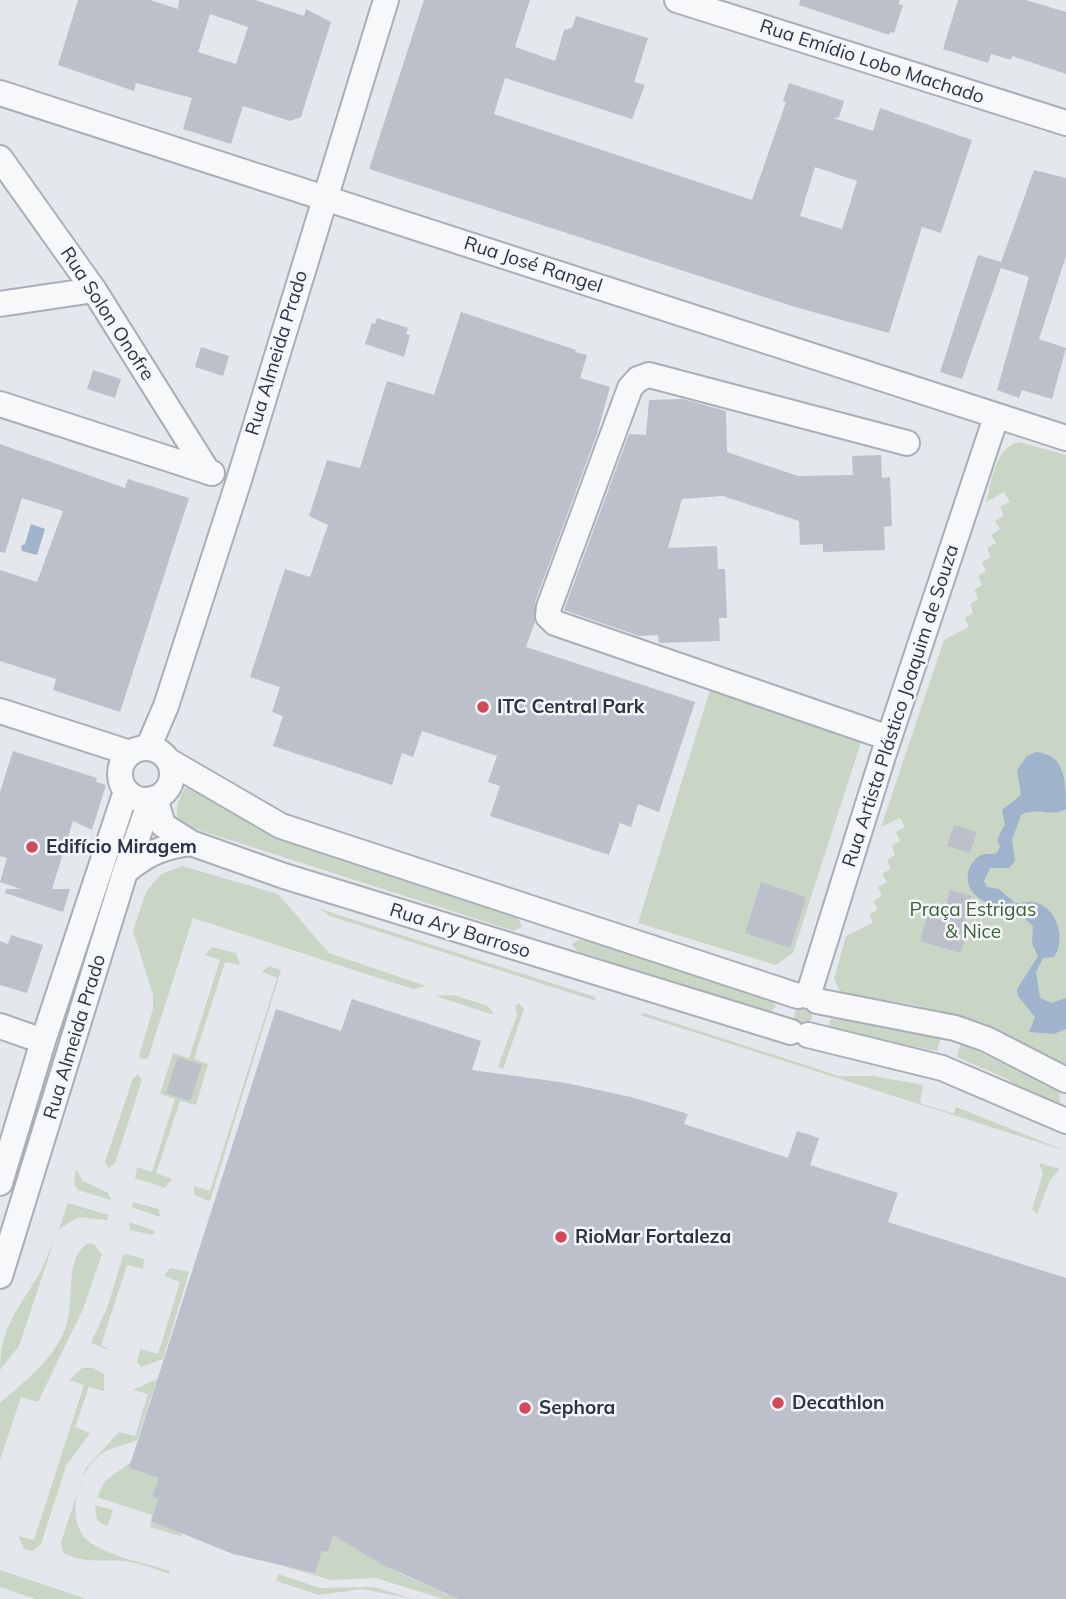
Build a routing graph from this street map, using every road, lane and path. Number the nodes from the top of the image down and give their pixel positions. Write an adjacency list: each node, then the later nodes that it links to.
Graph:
1 (386, 0): 6 (street, Rua Almeida Prado)
2 (677, 0): 4 (street, Rua Emídio Lobo Machado)
3 (0, 93): 6 (street, Rua José Rangel)
4 (1066, 123)
5 (0, 159): 7 (street, Rua Solon Onofre)
6 (323, 197): 10 (street, Rua José Rangel); 14 (street, Rua Almeida Prado)
7 (94, 290): 8 (street); 13 (street, Rua Solon Onofre)
8 (0, 304)
9 (0, 404): 13 (street)
10 (996, 417): 11 (street, Rua José Rangel); 16 (street, Rua Artista Plástico Joaquim de Souza)
11 (1066, 438)
12 (907, 443): 16 (street)
13 (208, 472): 14 (street)
14 (238, 483): 17 (street, Rua Almeida Prado)
15 (0, 711): 17 (street)
16 (889, 738): 24 (street, Rua Artista Plástico Joaquim de Souza)
17 (153, 754): 18 (street); 19 (street); 22 (street)
18 (126, 791): 19 (street); 27 (street, Rua Almeida Prado)
19 (153, 799): 20 (street, Rua Ary Barroso); 21 (street, Rua Almeida Prado)
20 (191, 843): 21 (street); 23 (street, Rua Ary Barroso)
21 (125, 872): 33 (street, Rua Almeida Prado)
22 (558, 919): 23 (street); 24 (street)
23 (545, 958): 26 (street, Rua Ary Barroso)
24 (808, 997): 26 (street); 26 (street); 28 (street)
25 (0, 1026): 27 (street)
26 (799, 1034): 31 (street, Rua Ary Barroso)
27 (43, 1041): 32 (street, Rua Almeida Prado)
28 (1066, 1080)
29 (1066, 1100): 30 (street)
30 (1066, 1114)
31 (1066, 1121)
32 (0, 1183)
33 (0, 1276)

